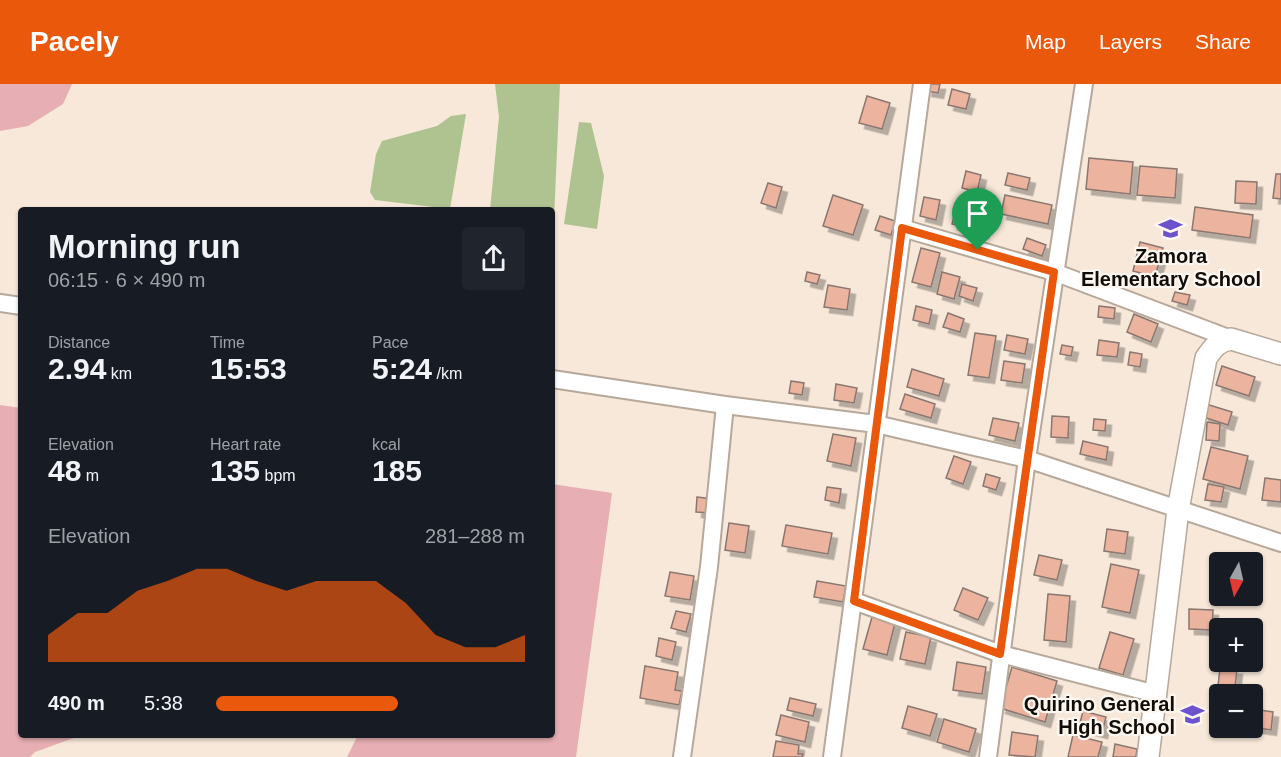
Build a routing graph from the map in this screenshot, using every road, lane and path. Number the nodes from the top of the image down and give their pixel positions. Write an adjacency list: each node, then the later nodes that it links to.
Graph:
1 (922, 84): 3 (street)
2 (1084, 84): 4 (street)
3 (902, 228): 4 (street); 11 (street)
4 (1054, 272): 7 (street); 12 (street)
5 (0, 303): 6 (street)
6 (18, 306)
7 (1231, 339): 8 (main road); 13 (main road)
8 (1281, 354)
9 (555, 379): 10 (street)
10 (724, 405): 11 (street); 18 (street)
11 (876, 424): 12 (street); 15 (street)
12 (1027, 459): 13 (street); 16 (street)
13 (1178, 510): 14 (street); 17 (main road)
14 (1281, 543)
15 (854, 601): 16 (street); 19 (street)
16 (1000, 654): 17 (street); 20 (street)
17 (1156, 694): 21 (main road)
18 (682, 757)
19 (832, 757)
20 (988, 757)
21 (1148, 757)

